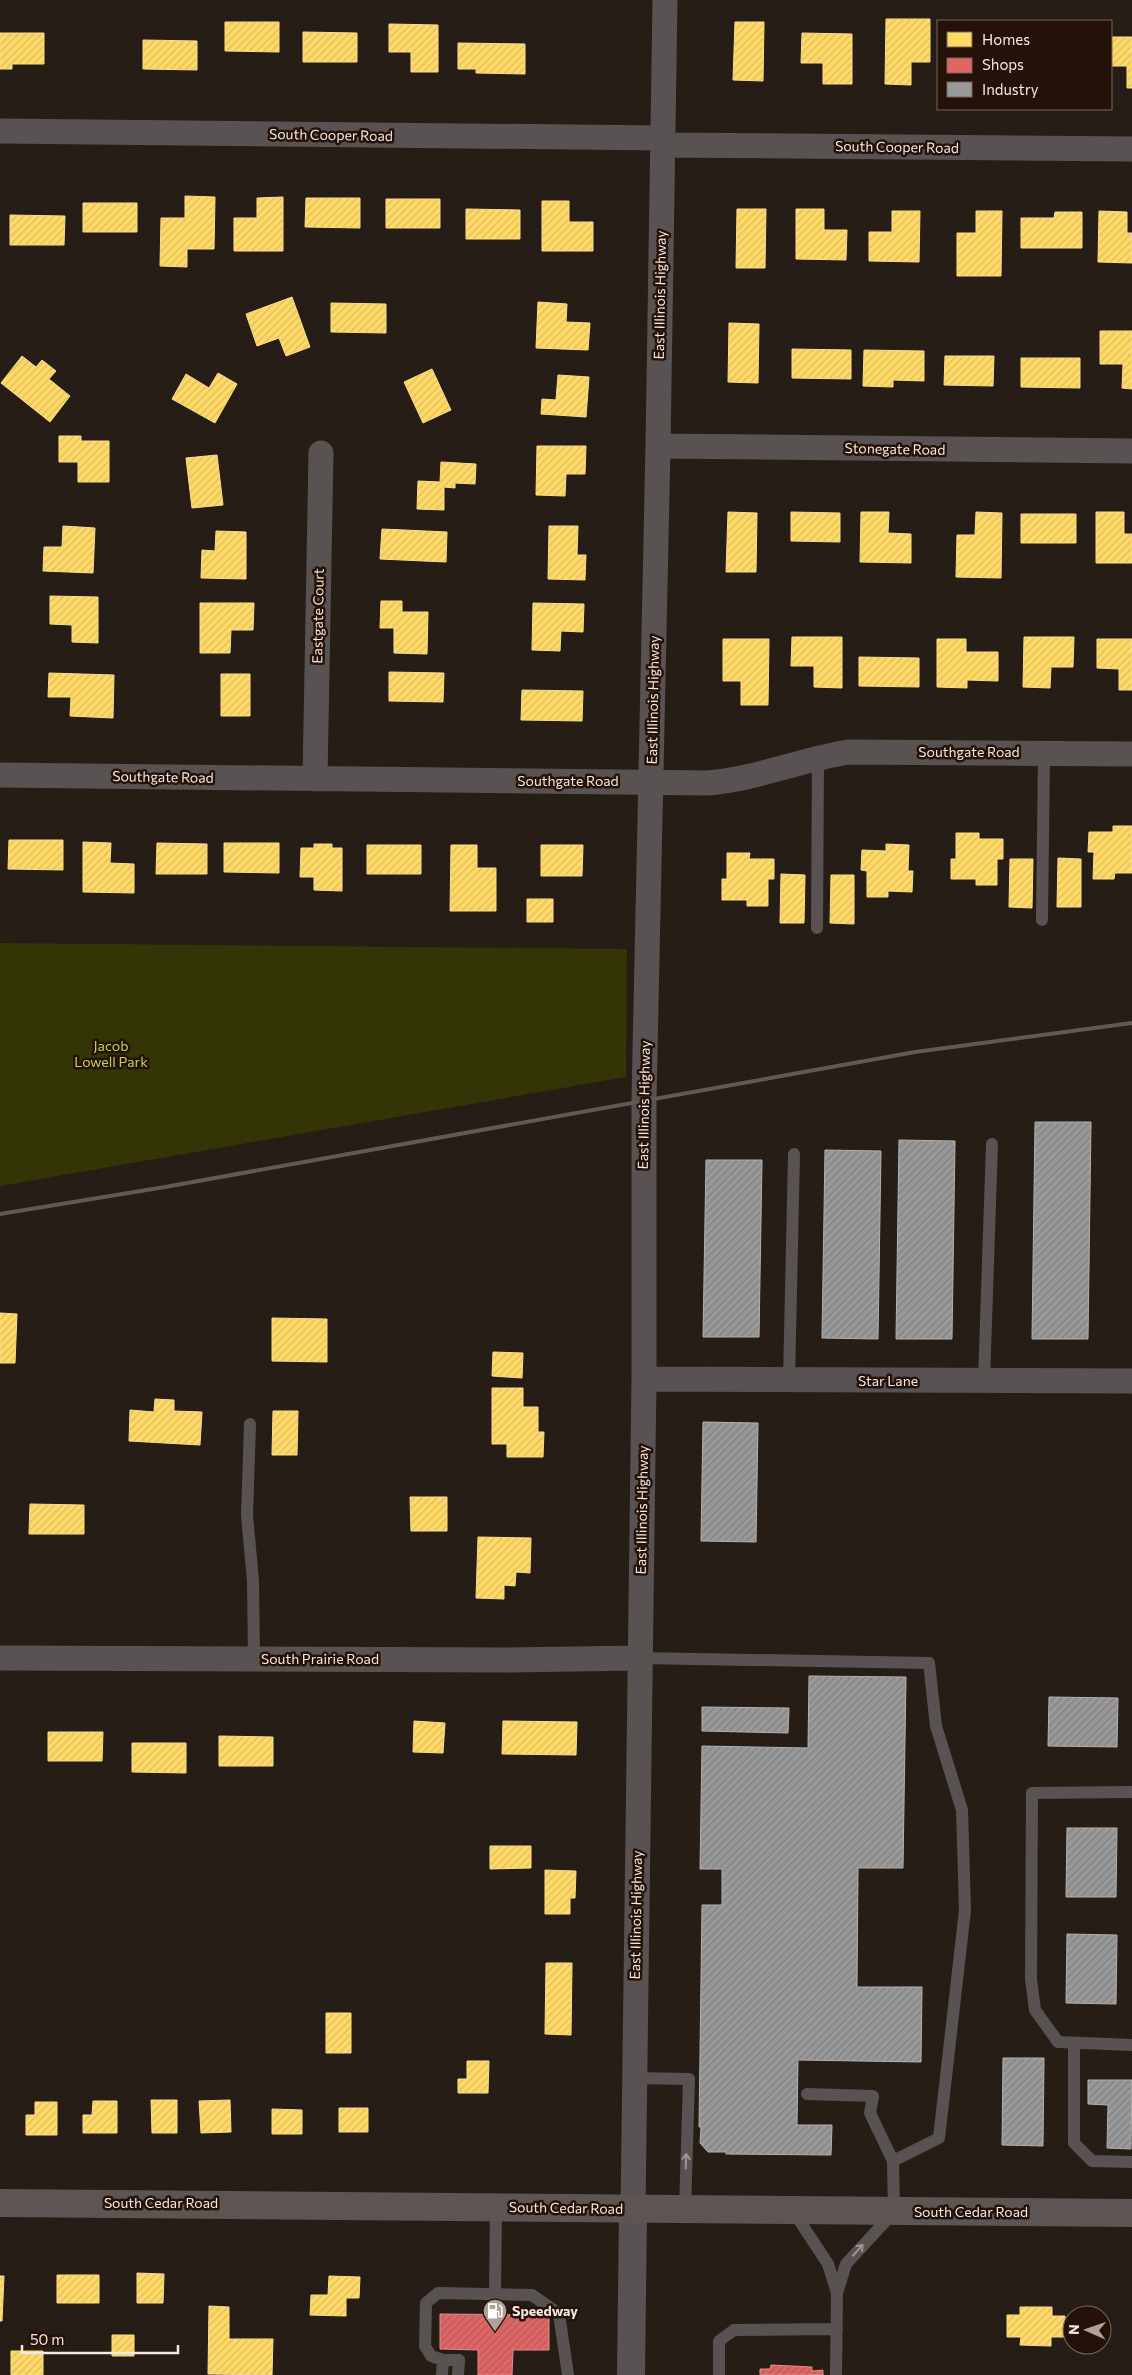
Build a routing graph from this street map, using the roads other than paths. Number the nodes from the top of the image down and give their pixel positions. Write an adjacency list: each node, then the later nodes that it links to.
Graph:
1 (665, 0): 3 (street, East Illinois Highway)
2 (0, 131): 3 (street, South Cooper Road)
3 (663, 142): 4 (street, South Cooper Road); 5 (street, East Illinois Highway)
4 (1132, 149)
5 (658, 446): 6 (street, Stonegate Road); 13 (street, East Illinois Highway)
6 (1132, 451)
7 (320, 453): 12 (street, Eastgate Court)
8 (1044, 753): 9 (street, Southgate Road); 10 (street, Southgate Road); 14 (lane)
9 (1132, 754)
10 (818, 758): 13 (street, Southgate Road); 15 (lane)
11 (0, 775): 12 (street, Southgate Road)
12 (316, 779): 13 (street, Southgate Road)
13 (652, 782): 18 (street, East Illinois Highway)
14 (1042, 920)
15 (817, 928)
16 (992, 1144): 20 (lane)
17 (794, 1154): 19 (lane)
18 (644, 1379): 19 (street, Star Lane); 24 (street, East Illinois Highway)
19 (789, 1381): 20 (street, Star Lane)
20 (984, 1381): 21 (street, Star Lane)
21 (1132, 1381)
22 (250, 1424): 25 (lane)
23 (0, 1658): 25 (street, South Prairie Road)
24 (640, 1658): 25 (street, South Prairie Road); 29 (street, East Illinois Highway); 31 (lane)
25 (254, 1659)
26 (1132, 1792): 27 (lane)
27 (1074, 2043): 28 (lane); 32 (lane)
28 (1132, 2045)
29 (634, 2078): 35 (street, East Illinois Highway); 36 (lane, one-way to 29)
30 (807, 2094): 31 (lane)
31 (893, 2161): 38 (lane)
32 (1132, 2162)
33 (0, 2202): 34 (main road, South Cedar Road)
34 (496, 2207): 35 (main road, South Cedar Road); 40 (lane)
35 (633, 2210): 36 (main road, South Cedar Road); 47 (street)
36 (685, 2210): 37 (main road, South Cedar Road)
37 (793, 2211): 38 (main road, South Cedar Road); 41 (lane)
38 (894, 2212): 39 (main road, South Cedar Road); 41 (lane, one-way to 38)
39 (1132, 2213)
40 (495, 2293): 43 (lane); 46 (lane)
41 (837, 2293): 42 (lane)
42 (837, 2329): 48 (lane); 49 (lane)
43 (443, 2360): 44 (lane); 45 (lane)
44 (442, 2375)
45 (458, 2375)
46 (568, 2375)
47 (631, 2375)
48 (719, 2375)
49 (836, 2375)

